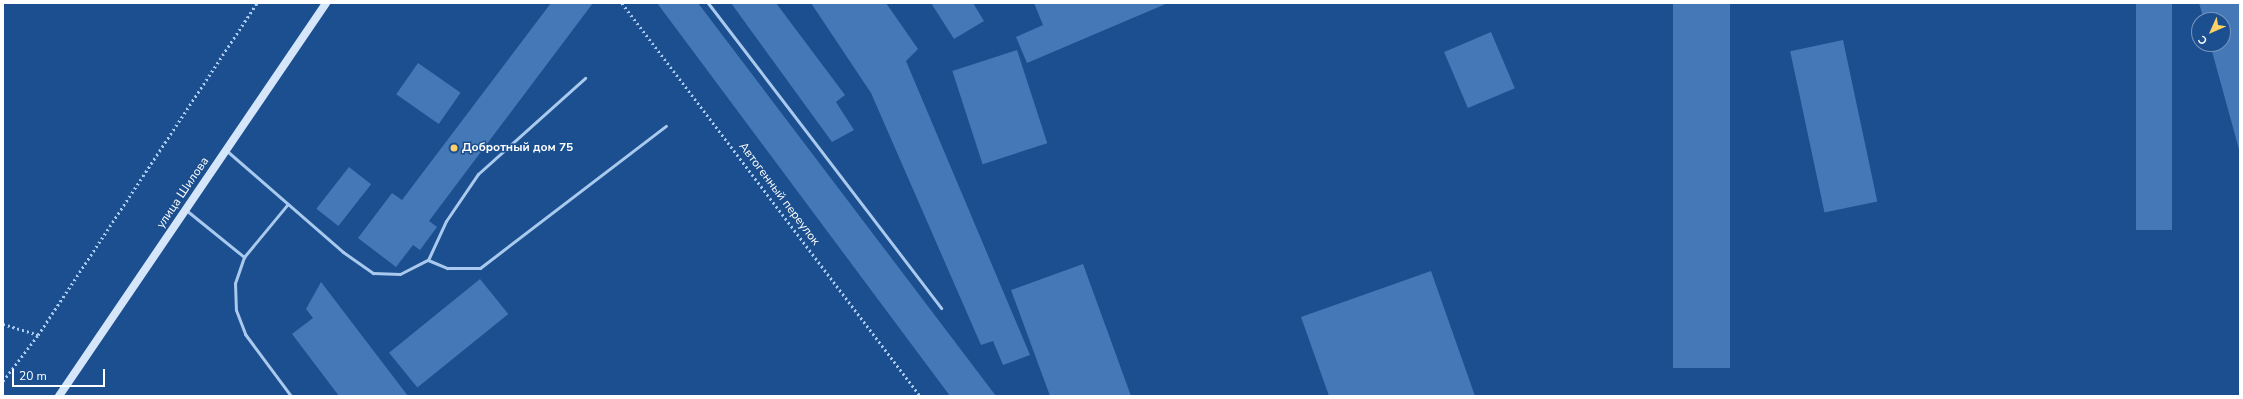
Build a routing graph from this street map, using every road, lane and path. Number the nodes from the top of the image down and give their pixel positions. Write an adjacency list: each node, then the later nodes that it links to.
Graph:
1 (258, 3): 14 (path)
2 (326, 3): 7 (main road, улица Шилова)
3 (622, 3): 18 (path, Автогенный переулок)
4 (708, 3): 12 (lane)
5 (585, 78): 11 (lane)
6 (666, 126): 11 (lane)
7 (226, 150): 8 (lane); 9 (main road, улица Шилова)
8 (287, 205): 10 (lane); 11 (lane)
9 (186, 210): 10 (lane); 16 (main road, улица Шилова)
10 (244, 257): 17 (lane)
11 (428, 260)
12 (941, 308)
13 (3, 324): 14 (path)
14 (38, 335): 15 (path)
15 (3, 381)
16 (59, 396)
17 (291, 396)
18 (920, 396)

